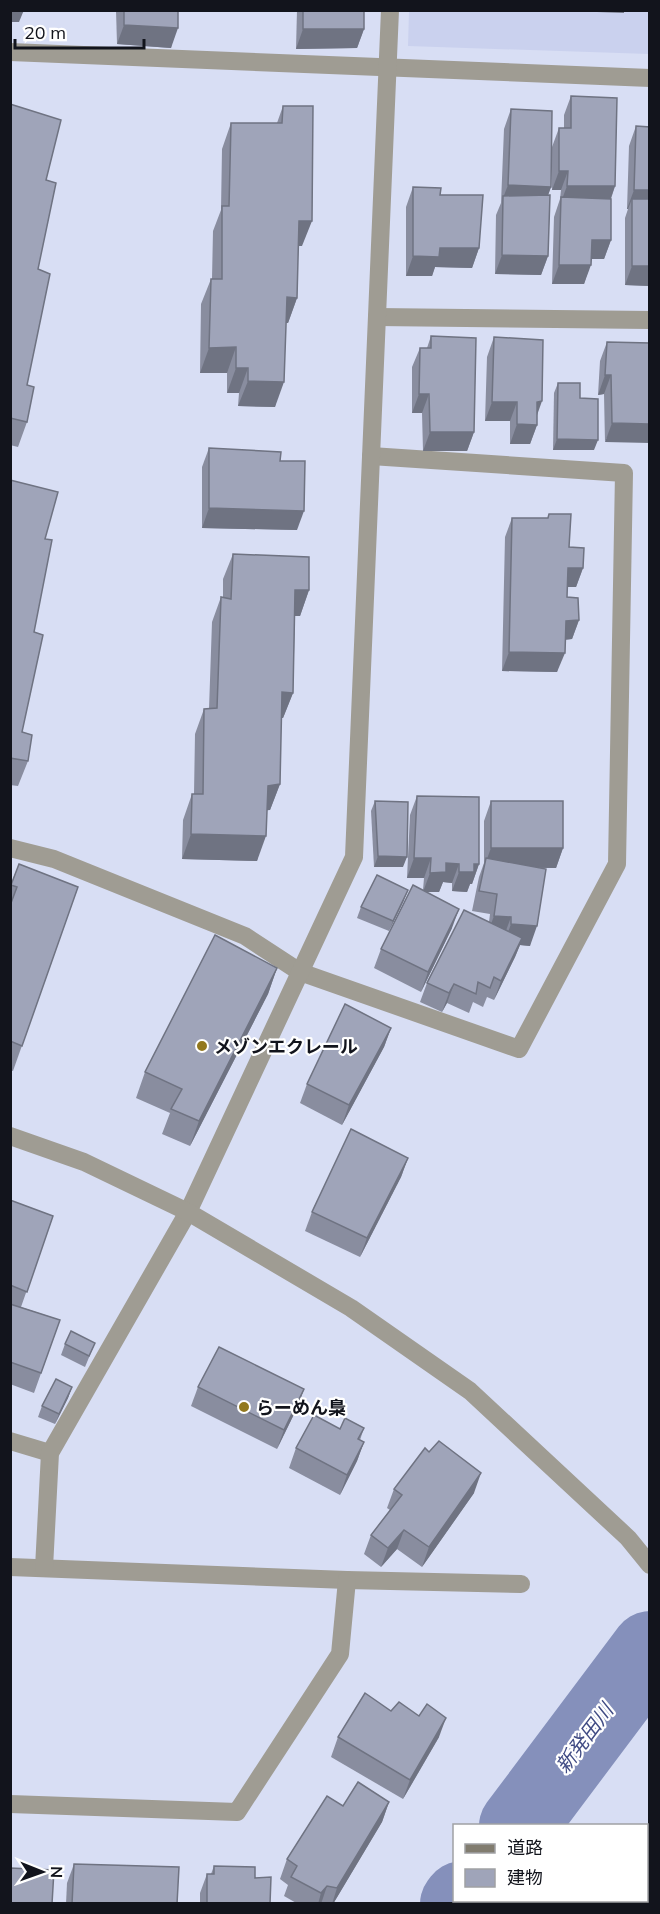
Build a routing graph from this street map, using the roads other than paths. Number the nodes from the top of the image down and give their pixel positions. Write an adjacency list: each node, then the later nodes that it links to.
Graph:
1 (390, 10): 3 (street)
2 (10, 52): 3 (street)
3 (387, 67): 4 (street); 5 (street)
4 (650, 78)
5 (377, 317): 6 (street); 7 (street)
6 (650, 320)
7 (371, 456): 9 (street); 9 (street)
8 (10, 848): 9 (street)
9 (300, 972): 11 (street)
10 (10, 1136): 11 (street)
11 (188, 1212): 13 (street); 14 (street)
12 (10, 1440): 13 (street)
13 (51, 1453): 16 (street)
14 (650, 1564)
15 (10, 1567): 16 (street)
16 (44, 1568): 17 (street)
17 (347, 1580): 18 (street); 19 (street)
18 (521, 1584)
19 (10, 1804)

